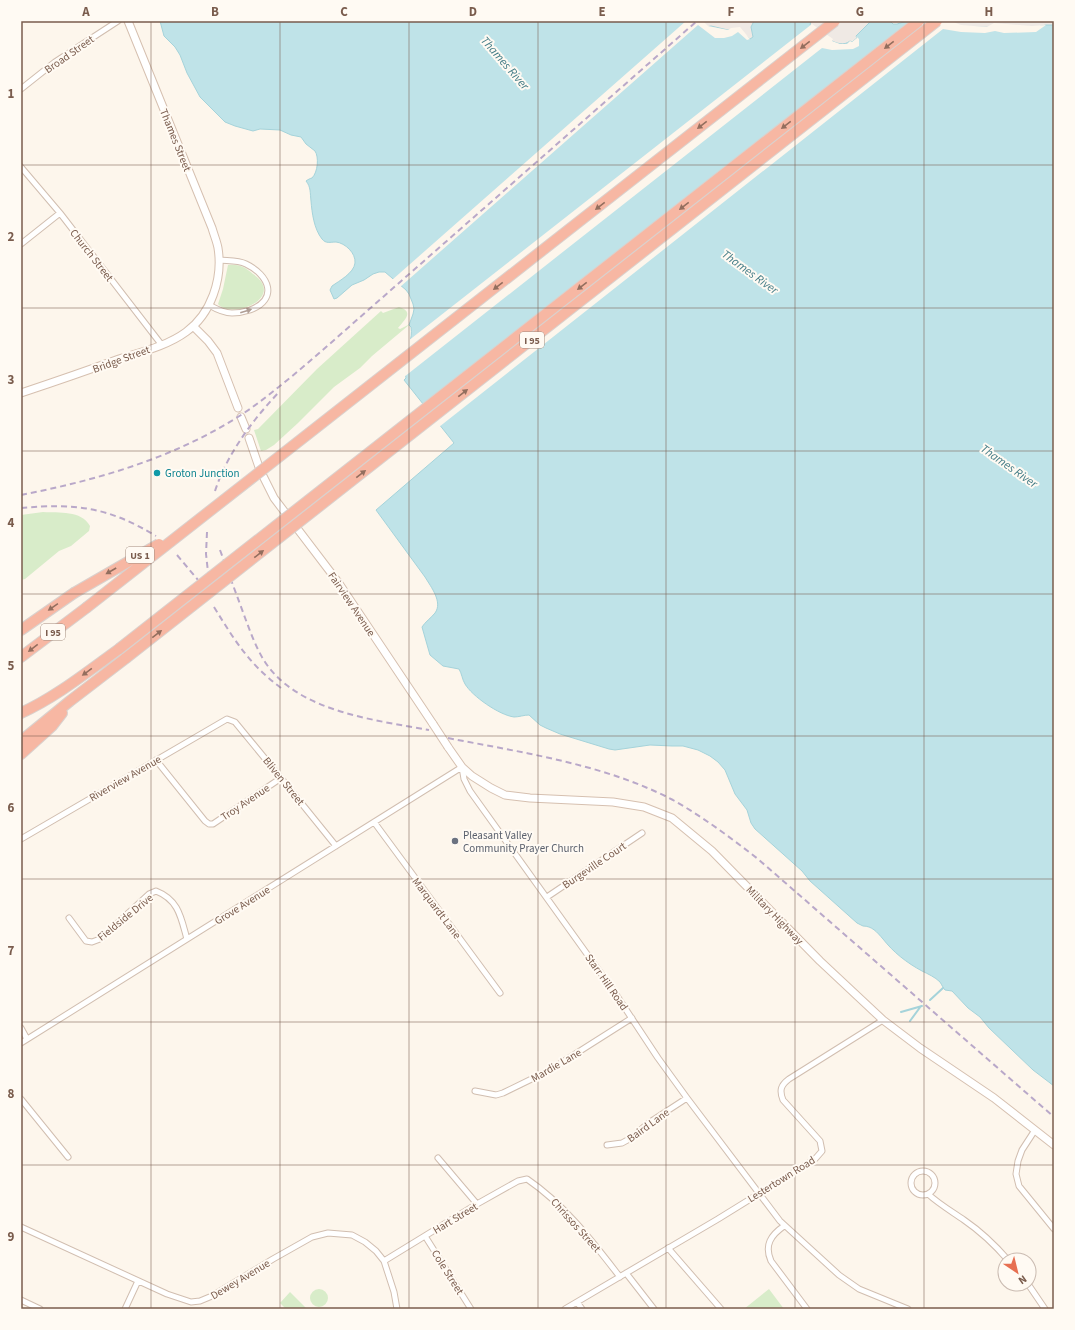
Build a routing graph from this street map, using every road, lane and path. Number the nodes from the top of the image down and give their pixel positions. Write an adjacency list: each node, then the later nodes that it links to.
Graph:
1 (118, 21): 6 (street, Broad Street)
2 (128, 21): 10 (street, Thames Street)
3 (835, 21): 19 (highway, I 95, one-way to 19, bridge)
4 (919, 21): 23 (highway, one-way to 23, bridge)
5 (937, 21): 22 (highway, I 95, one-way to 5, bridge)
6 (21, 89)
7 (21, 167): 8 (street, Church Street)
8 (60, 214): 9 (street); 13 (street, Church Street)
9 (21, 244)
10 (219, 260): 11 (street, Bridge Street); 11 (street, one-way to 10)
11 (209, 306): 12 (street, Bridge Street)
12 (194, 326): 13 (street, Bridge Street); 15 (street)
13 (161, 344): 14 (street, Bridge Street)
14 (21, 393)
15 (238, 408)
16 (241, 417): 17 (street)
17 (246, 429)
18 (249, 438): 28 (street, Fairview Avenue, bridge)
19 (205, 516): 20 (highway, US 1, one-way to 20, bridge); 21 (highway, I 95, one-way to 21, bridge)
20 (21, 630)
21 (21, 657)
22 (70, 701): 25 (highway, I 95); 26 (highway)
23 (21, 713)
24 (229, 719): 27 (street, Riverview Avenue); 29 (street, Bliven Street)
25 (21, 741)
26 (21, 754)
27 (156, 760): 29 (street, Troy Avenue); 32 (street, Riverview Avenue)
28 (462, 767): 30 (street, Grove Avenue); 34 (street, Starr Hill Road); 39 (street, Military Highway)
29 (281, 778): 33 (street, Bliven Street)
30 (374, 822): 33 (street, Grove Avenue); 37 (street, Marquardt Lane)
31 (642, 832): 34 (street, Burgeville Court)
32 (21, 839)
33 (336, 846): 36 (street, Grove Avenue)
34 (547, 897): 38 (street, Starr Hill Road)
35 (69, 918): 36 (street, Fieldside Drive)
36 (187, 939): 41 (street, Grove Avenue)
37 (500, 993)
38 (632, 1018): 43 (street, Mardie Lane); 44 (street, Starr Hill Road)
39 (883, 1020): 46 (street, Military Highway); 52 (street, Lestertown Road)
40 (21, 1028): 41 (street)
41 (28, 1039): 42 (street, Grove Avenue)
42 (21, 1043)
43 (475, 1091)
44 (687, 1098): 47 (street, Baird Lane); 52 (street, Starr Hill Road)
45 (21, 1099): 49 (street)
46 (1035, 1130): 48 (street, Military Highway); 57 (street)
47 (606, 1145)
48 (1054, 1146)
49 (68, 1157)
50 (438, 1158): 54 (street)
51 (527, 1179): 54 (street, Hart Street); 63 (street, Chrissos Street)
52 (759, 1193): 55 (street, Starr Hill Road); 59 (street, Lestertown Road)
53 (928, 1194): 53 (street); 60 (street)
54 (477, 1204): 58 (street, Hart Street)
55 (784, 1226): 77 (street); 78 (street, Starr Hill Road)
56 (21, 1228): 64 (street, Dewey Avenue)
57 (1054, 1229)
58 (425, 1236): 61 (street, Hart Street); 72 (street, Cole Street)
59 (668, 1248): 62 (street, Lestertown Road); 76 (street)
60 (1000, 1252)
61 (384, 1261): 64 (street, Dewey Avenue); 71 (street, Dewey Avenue)
62 (626, 1273): 63 (street, Lestertown Road); 75 (street)
63 (620, 1277): 67 (street, Lestertown Road)
64 (138, 1281): 70 (street)
65 (1033, 1292): 79 (street)
66 (21, 1300): 68 (street)
67 (577, 1302): 73 (street, Lestertown Road); 74 (street)
68 (29, 1307): 69 (street)
69 (40, 1309)
70 (125, 1309)
71 (397, 1309)
72 (471, 1309)
73 (565, 1309)
74 (582, 1309)
75 (654, 1309)
76 (721, 1309)
77 (807, 1309)
78 (908, 1309)
79 (1045, 1309)

